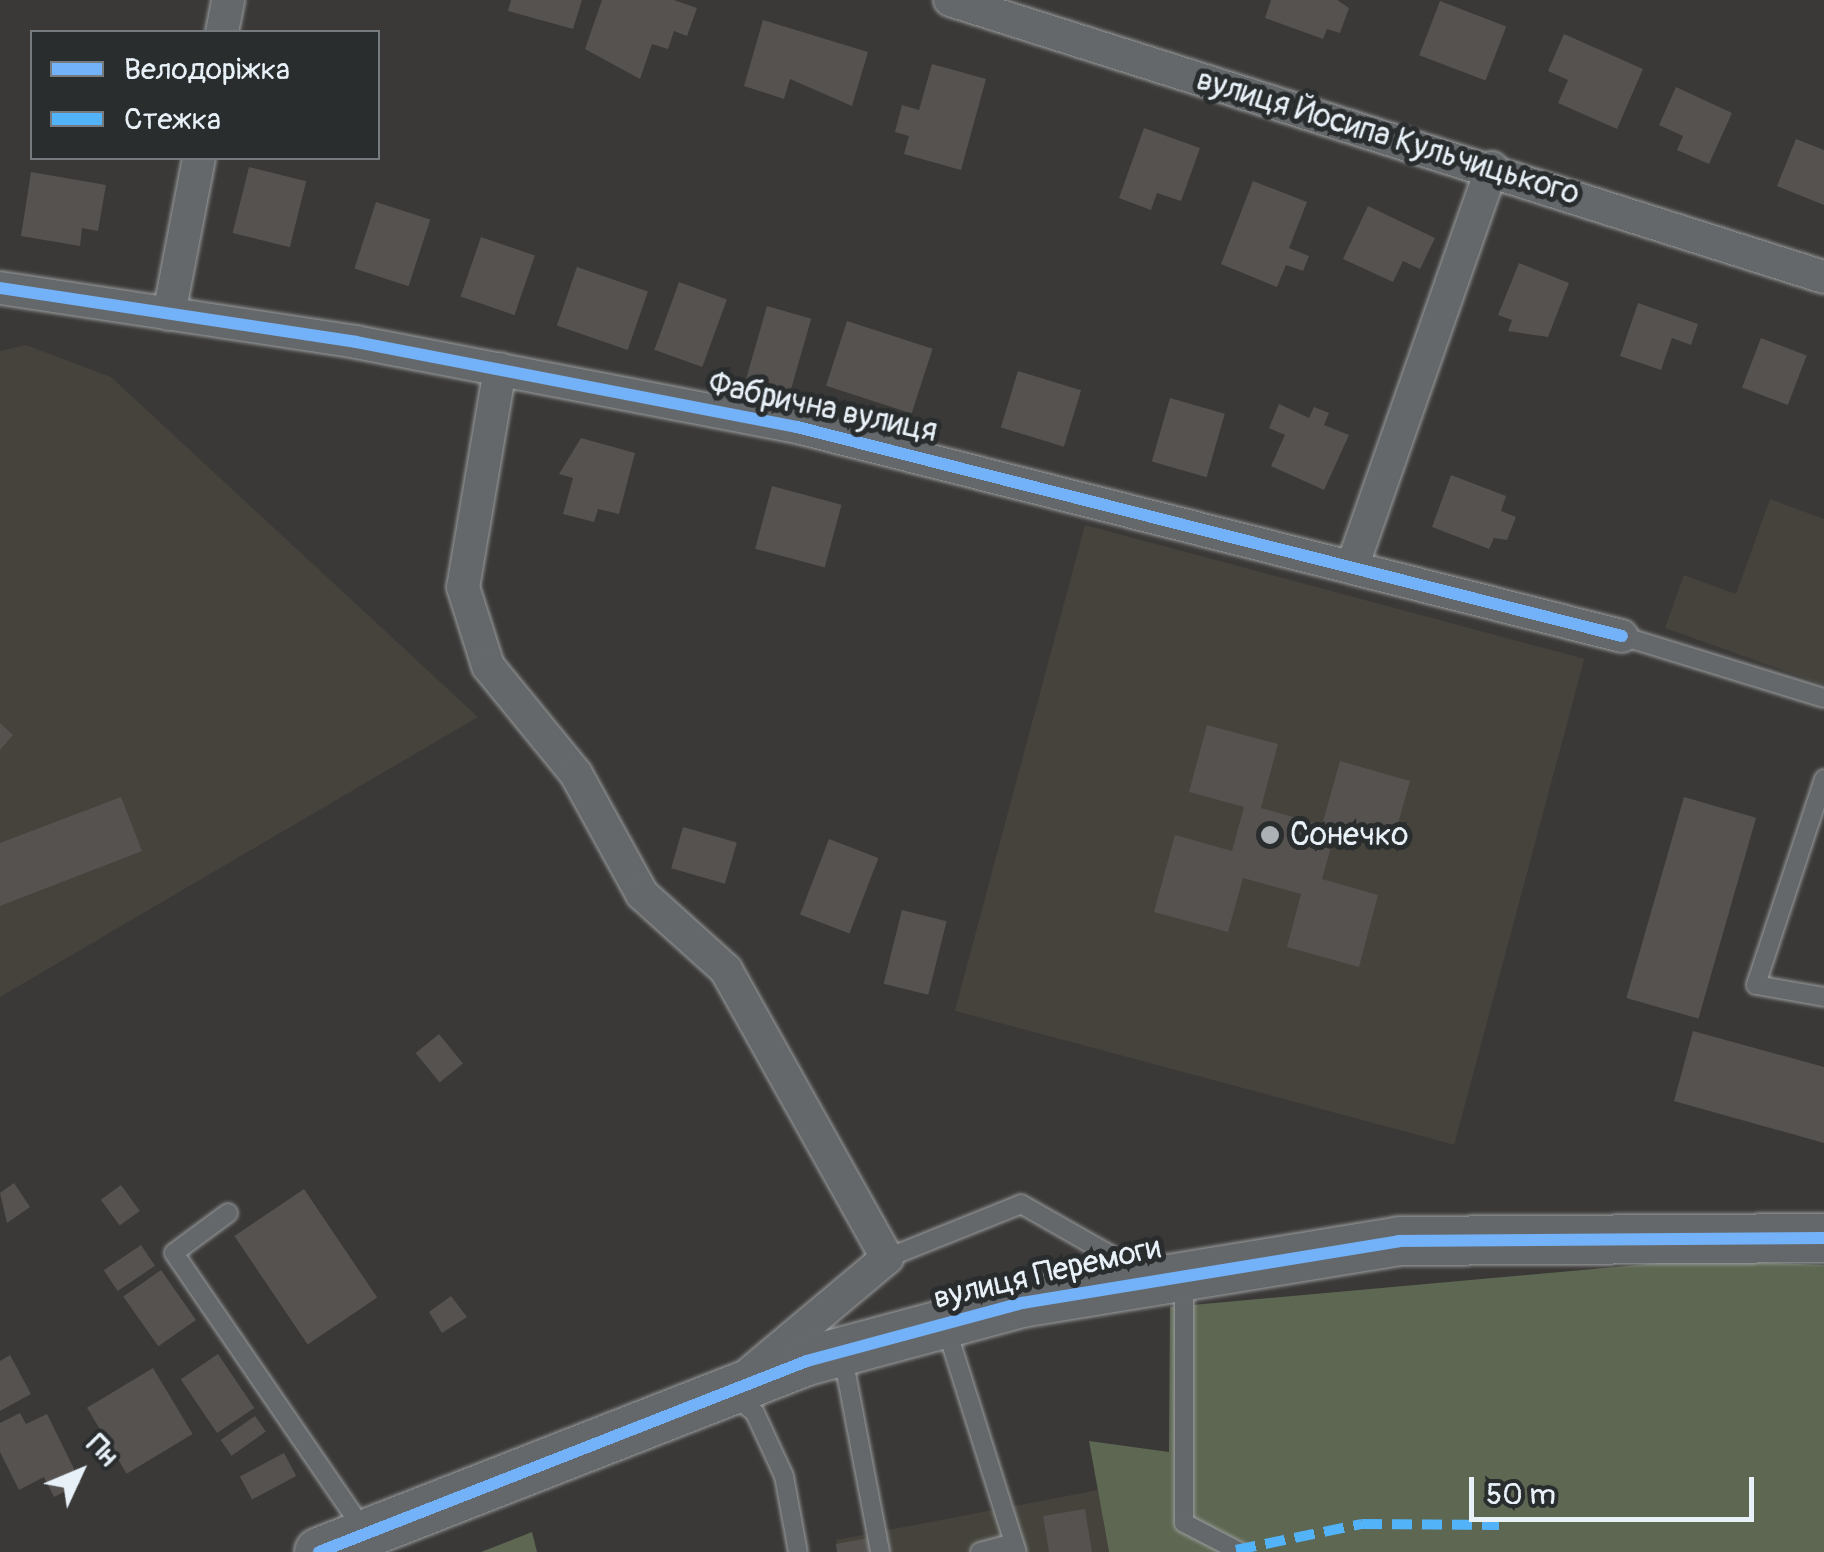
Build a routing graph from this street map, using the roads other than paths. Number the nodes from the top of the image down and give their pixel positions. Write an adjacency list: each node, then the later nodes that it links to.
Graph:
1 (228, 0): 3 (street)
2 (950, 0): 5 (street, вулиця Йосипа Кульчицького)
3 (222, 30)
4 (198, 160): 8 (street)
5 (1492, 168): 6 (street, вулиця Йосипа Кульчицького); 10 (street)
6 (1824, 276)
7 (0, 288): 8 (street, Фабрична вулиця)
8 (169, 314): 9 (street, Фабрична вулиця)
9 (500, 370): 10 (street, Фабрична вулиця); 17 (street)
10 (1352, 566): 11 (street, Фабрична вулиця)
11 (1622, 636): 12 (lane)
12 (1824, 698)
13 (1824, 780): 14 (lane)
14 (1824, 997)
15 (228, 1213): 22 (lane)
16 (1824, 1238): 18 (street, вулиця Перемоги)
17 (887, 1258): 18 (lane); 21 (street)
18 (1167, 1274): 19 (street, вулиця Перемоги); 28 (lane)
19 (945, 1324): 20 (street, вулиця Перемоги); 23 (lane)
20 (842, 1352): 21 (street, вулиця Перемоги); 26 (lane)
21 (728, 1391): 22 (street, вулиця Перемоги); 25 (lane)
22 (367, 1533): 24 (street, вулиця Перемоги)
23 (1015, 1547): 27 (lane)
24 (319, 1552)
25 (798, 1552)
26 (880, 1552)
27 (980, 1552)
28 (1240, 1552)

